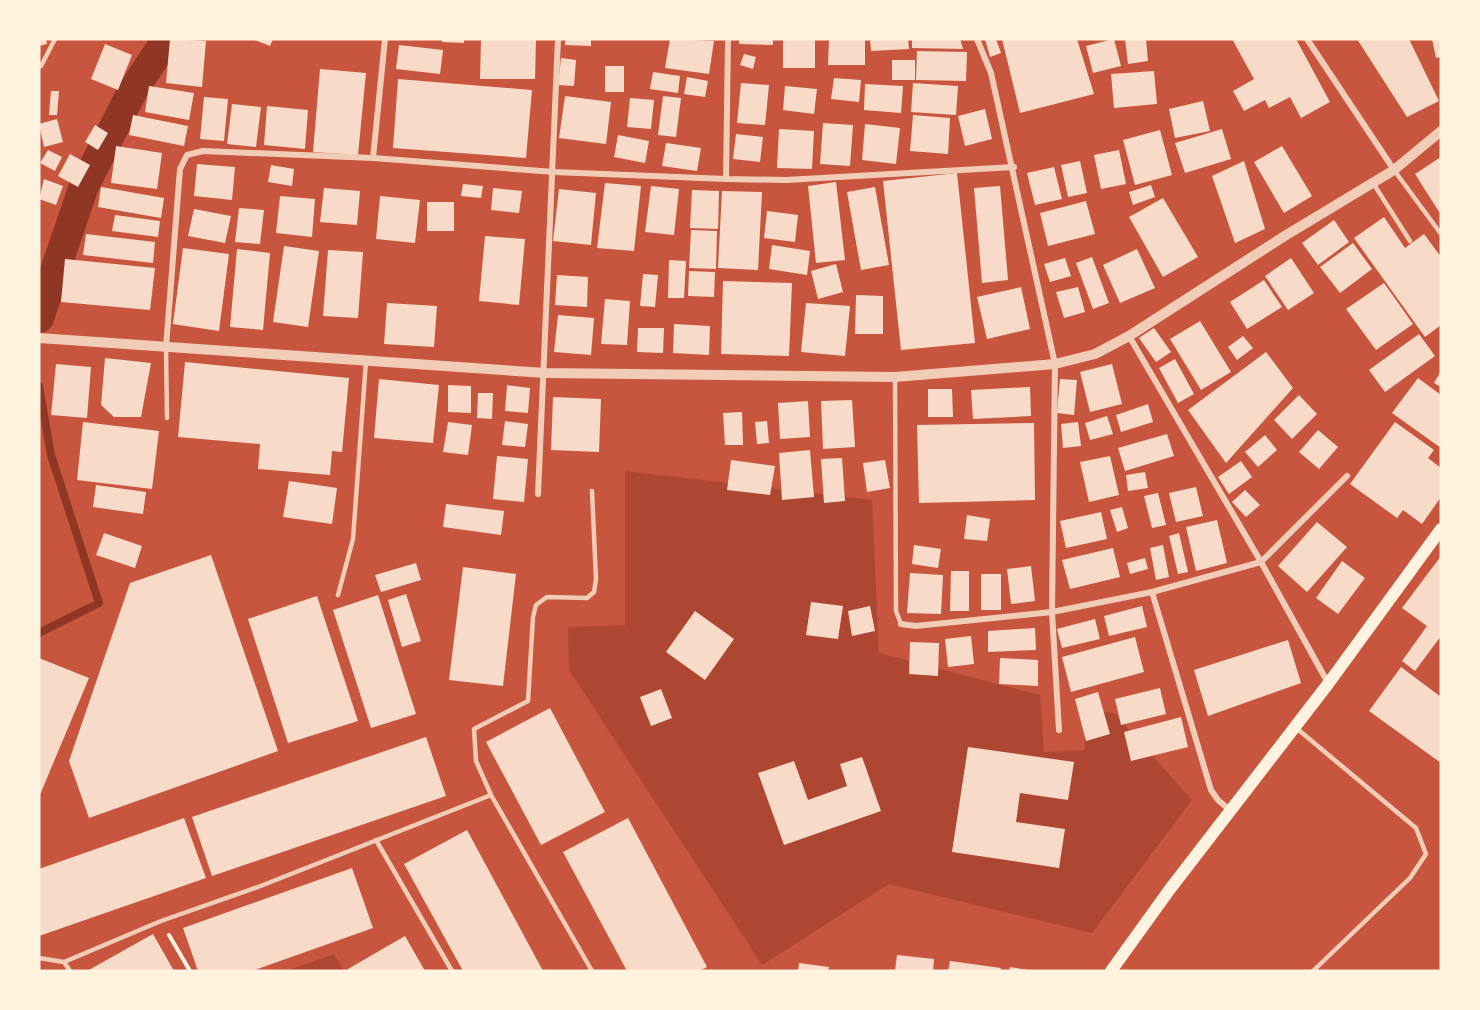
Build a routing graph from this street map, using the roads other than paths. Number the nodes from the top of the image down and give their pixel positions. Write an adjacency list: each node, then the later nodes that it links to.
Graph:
1 (55, 39): 7 (lane)
2 (386, 39): 9 (street)
3 (558, 39): 12 (street)
4 (728, 39): 13 (street)
5 (977, 39): 10 (street)
6 (1307, 39): 11 (street)
7 (40, 67)
8 (1441, 131): 11 (street)
9 (373, 158): 12 (street); 19 (street)
10 (1014, 167): 13 (street); 21 (street)
11 (1394, 170): 14 (street); 15 (lane)
12 (554, 172): 13 (street); 22 (street)
13 (726, 179)
14 (1373, 183): 16 (lane); 17 (street)
15 (1441, 234)
16 (1410, 240)
17 (1129, 336): 21 (street); 29 (street)
18 (39, 338): 19 (street)
19 (166, 347): 20 (street); 24 (lane)
20 (366, 361): 22 (street); 31 (lane)
21 (1055, 364): 23 (street); 32 (street)
22 (545, 373): 23 (street); 27 (street)
23 (895, 377): 33 (lane)
24 (167, 418)
25 (1347, 476): 29 (street)
26 (592, 490): 37 (lane)
27 (538, 494)
28 (1439, 536): 34 (main road)
29 (1261, 562): 30 (street); 34 (street)
30 (1152, 592): 32 (street); 38 (street)
31 (338, 595)
32 (1052, 612): 33 (street); 36 (street)
33 (901, 624)
34 (1328, 684): 35 (main road)
35 (1295, 727): 38 (main road); 46 (lane)
36 (1059, 730)
37 (491, 795): 39 (lane); 44 (lane)
38 (1232, 812): 45 (main road)
39 (376, 840): 41 (lane); 43 (lane)
40 (39, 958): 41 (lane)
41 (64, 962): 42 (lane)
42 (69, 971)
43 (452, 971)
44 (592, 971)
45 (1111, 971)
46 (1313, 971)

